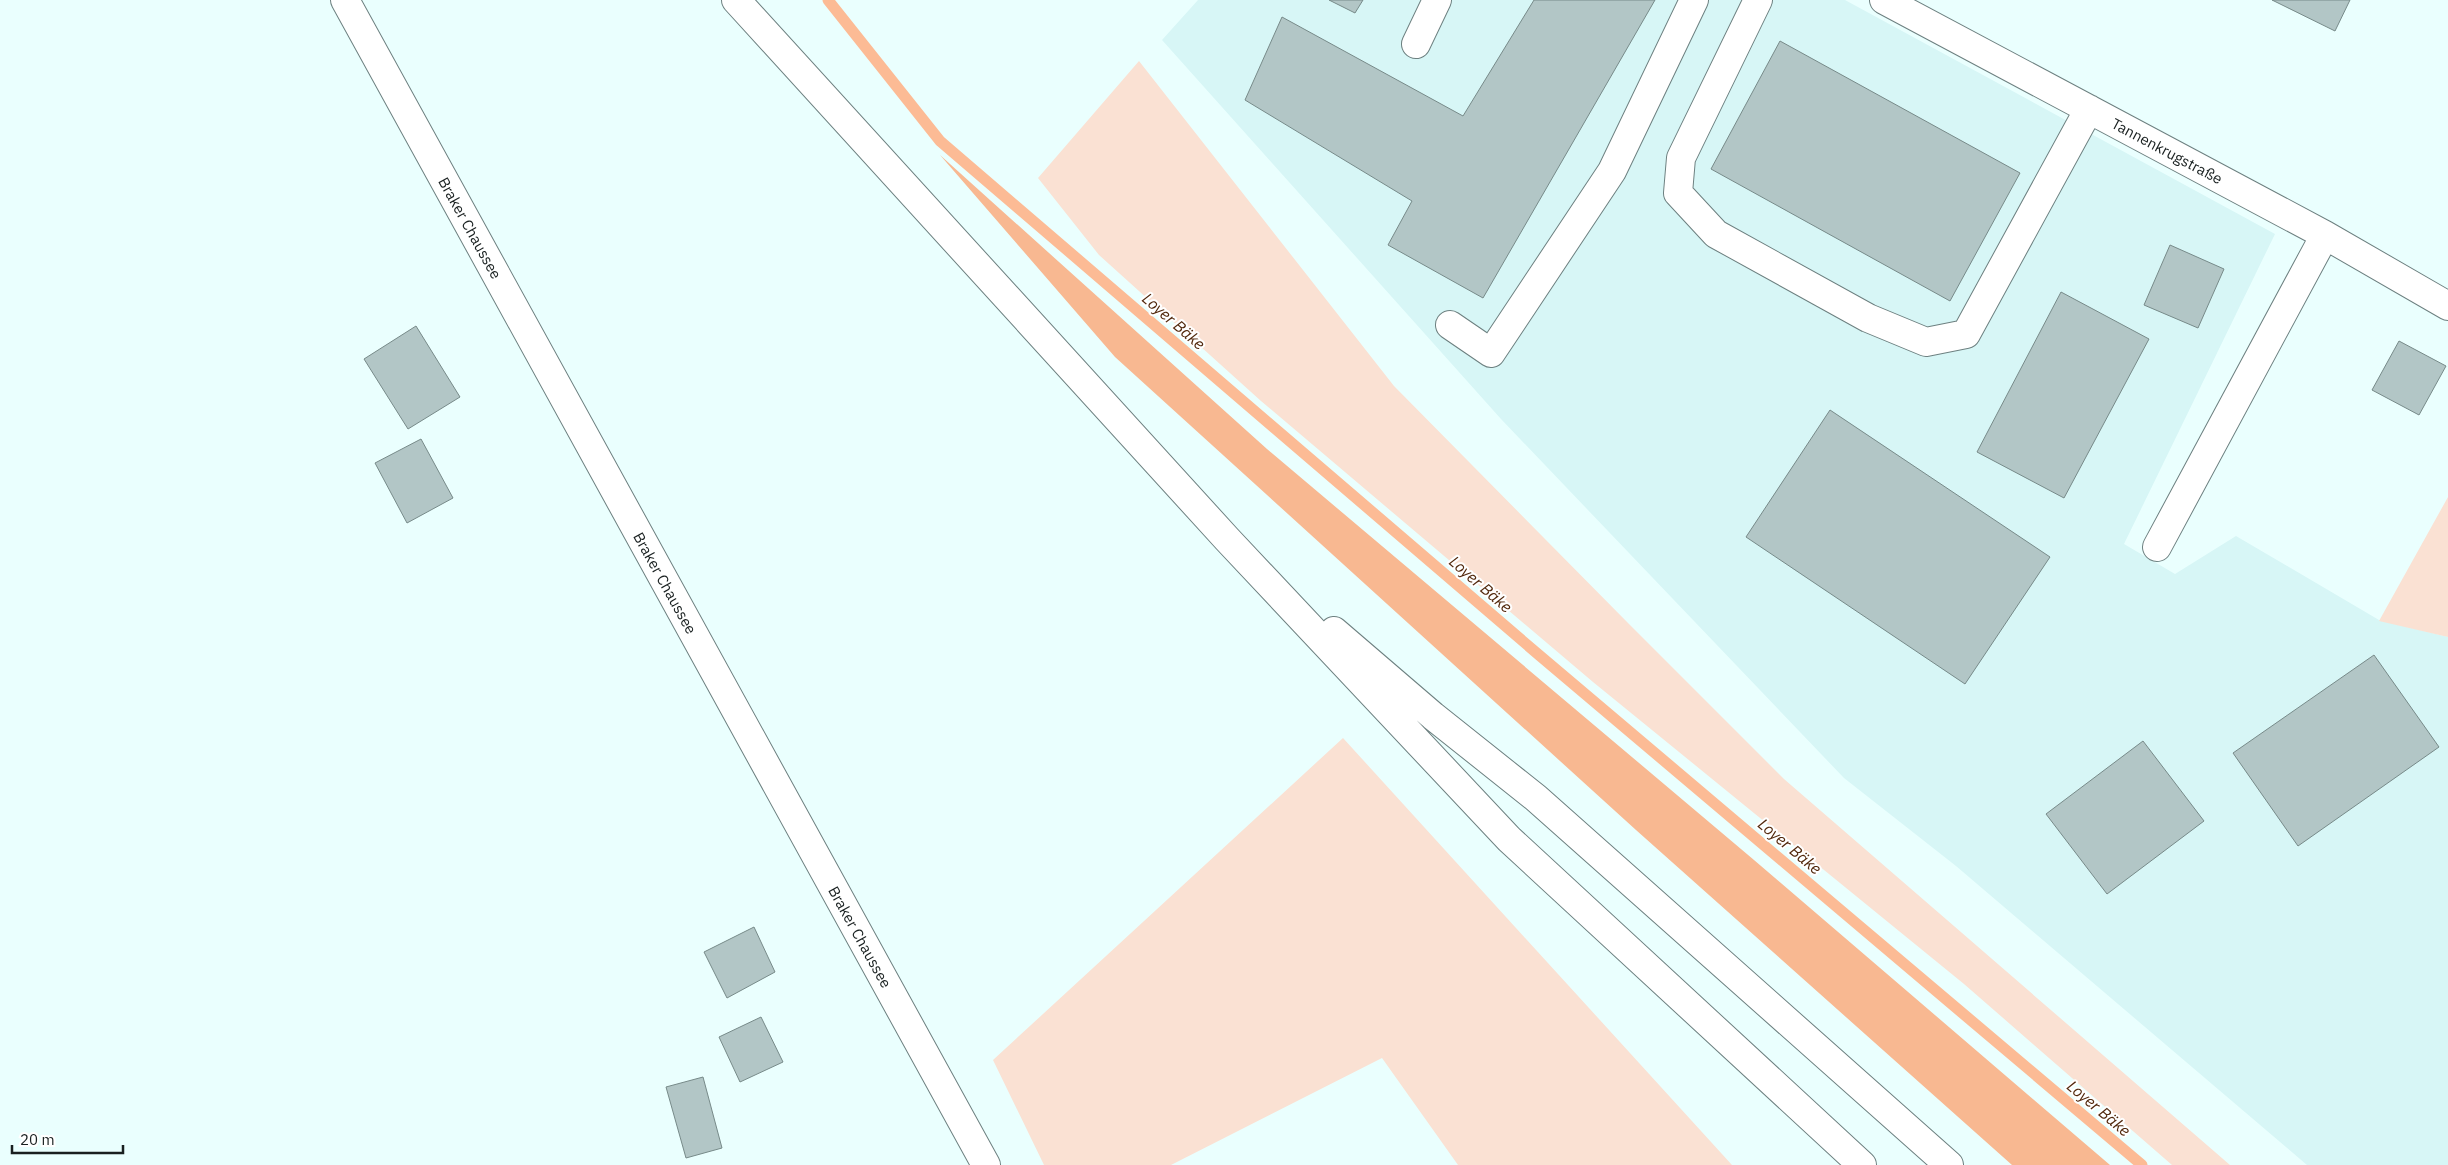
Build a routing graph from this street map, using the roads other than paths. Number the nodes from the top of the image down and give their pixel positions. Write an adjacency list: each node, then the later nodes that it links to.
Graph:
1 (345, 0): 14 (main road, Braker Chaussee)
2 (736, 0): 12 (main road)
3 (1437, 0): 7 (main road)
4 (1694, 0): 11 (main road)
5 (1758, 0): 8 (main road)
6 (1884, 0): 8 (main road, Tannenkrugstraße)
7 (1416, 44)
8 (2089, 109): 9 (main road, Tannenkrugstraße)
9 (2325, 235): 10 (main road, Tannenkrugstraße); 13 (main road)
10 (2448, 306)
11 (1450, 325)
12 (1227, 539): 15 (main road); 16 (main road)
13 (2157, 547)
14 (986, 1165)
15 (1862, 1165)
16 (1949, 1165)

